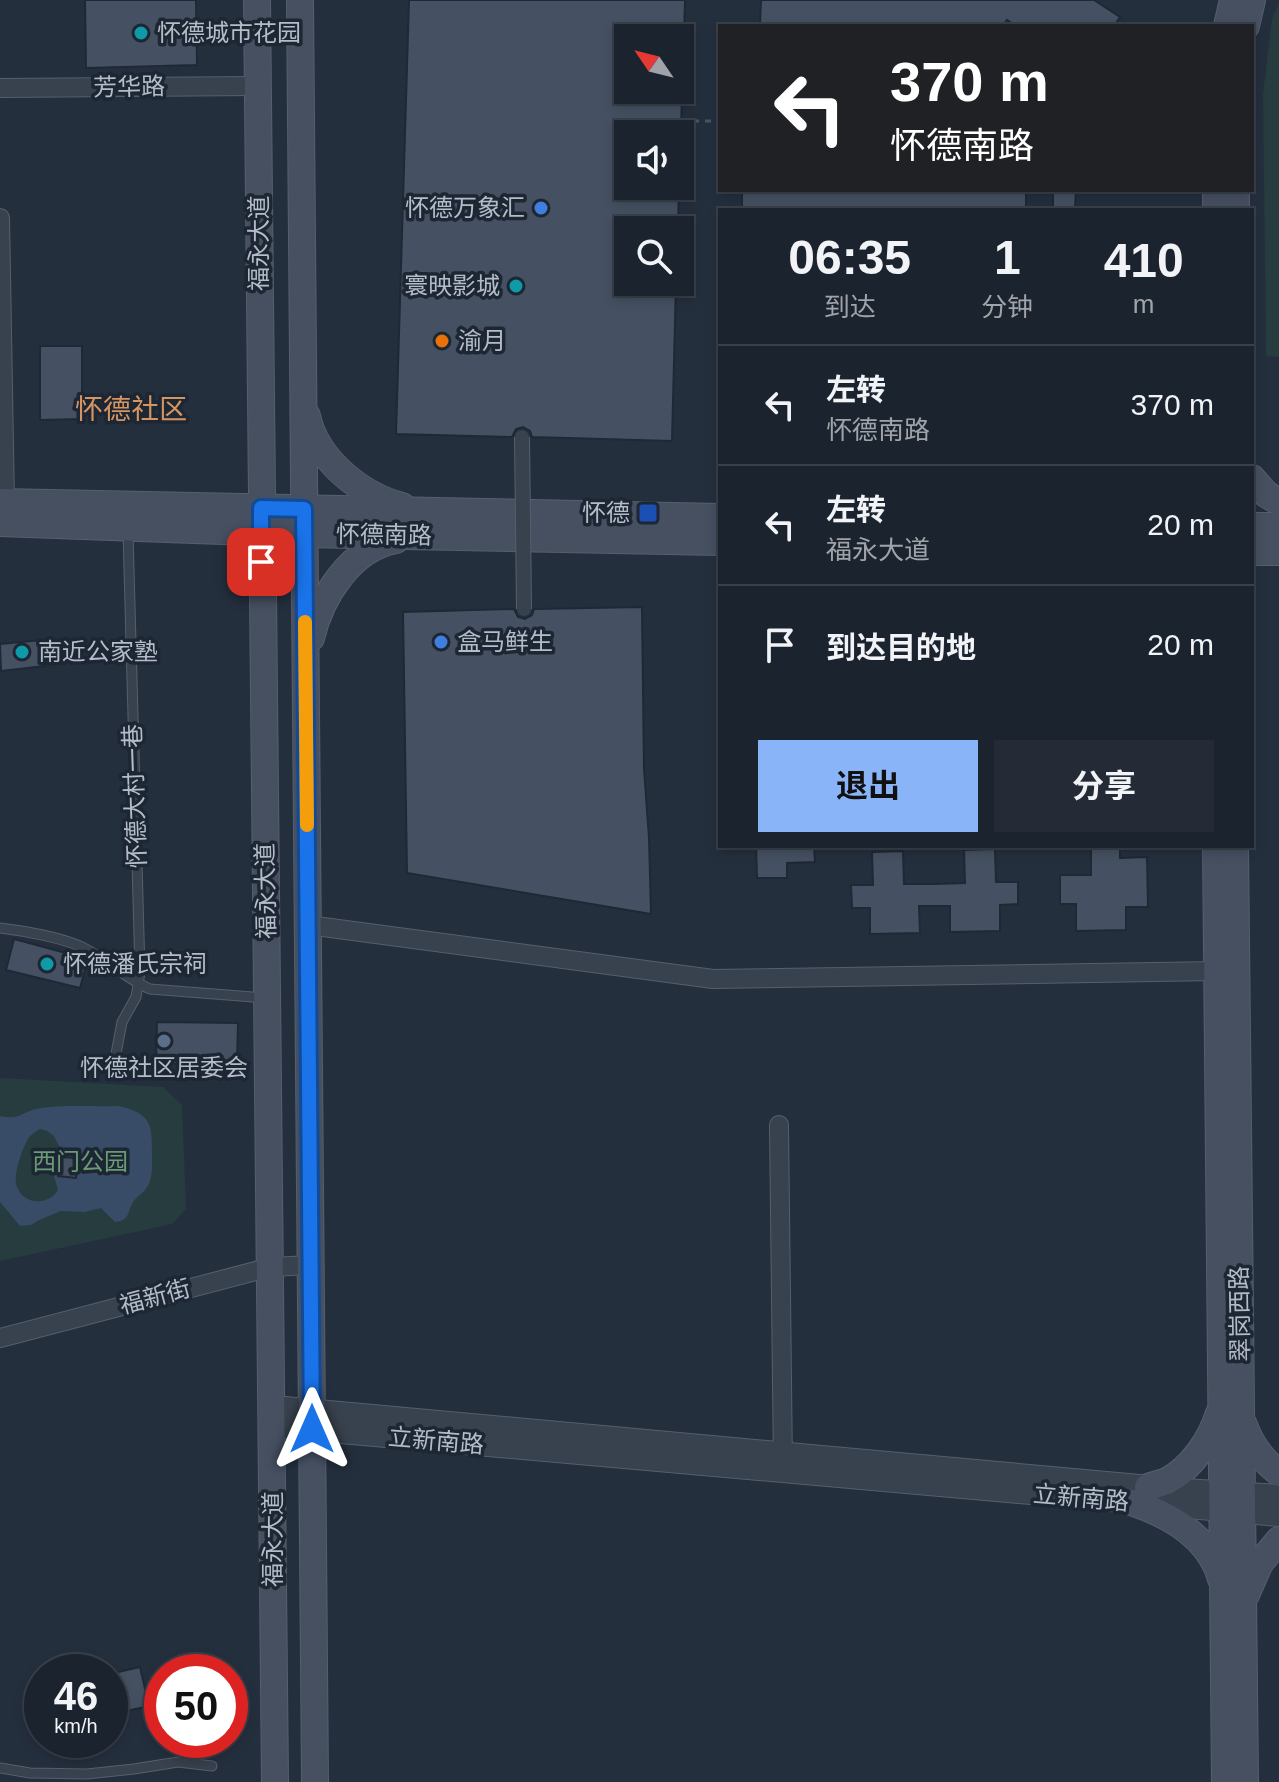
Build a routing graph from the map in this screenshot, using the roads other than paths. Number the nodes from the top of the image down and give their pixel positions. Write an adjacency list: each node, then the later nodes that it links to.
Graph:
1 (257, 0): 7 (main road, 福永大道)
2 (300, 0): 10 (main road, 福永大道)
3 (1233, 0): 5 (main road)
4 (1252, 0): 6 (main road)
5 (1227, 24)
6 (1246, 24)
7 (258, 86): 8 (street, 芳华路); 16 (main road, 福永大道)
8 (0, 88)
9 (0, 218): 14 (street)
10 (304, 400): 17 (main road, 福永大道); 18 (main road)
11 (522, 437): 25 (street, bridge)
12 (1254, 480): 13 (main road)
13 (1279, 502)
14 (2, 509): 16 (main road, 怀德南路); 21 (main road, 怀德南路)
15 (718, 517): 18 (main road, 怀德南路)
16 (261, 520): 17 (main road, 怀德南路); 21 (main road, 怀德南路); 33 (main road, 福永大道)
17 (304, 522): 18 (main road, 怀德南路); 26 (main road, 福永大道)
18 (419, 524): 22 (main road, 怀德南路); 26 (main road)
19 (1254, 526): 20 (main road)
20 (1279, 526)
21 (128, 528): 32 (lane, 怀德大村一巷)
22 (718, 542)
23 (1254, 552): 24 (main road)
24 (1279, 552)
25 (524, 609)
26 (306, 661): 29 (main road, 福永大道)
27 (1216, 848): 31 (main road, 翠岗西路)
28 (1235, 848): 39 (main road, 翠岗西路)
29 (308, 925): 31 (street); 36 (main road, 福永大道)
30 (0, 928): 32 (lane)
31 (1217, 971): 39 (main road, 翠岗西路)
32 (139, 984): 33 (lane); 34 (lane, 怀德大村一巷)
33 (267, 998): 37 (main road, 福永大道)
34 (115, 1059)
35 (779, 1125): 42 (street)
36 (311, 1265): 37 (street, 福新街); 41 (main road, 福永大道)
37 (271, 1267): 38 (street, 福新街); 40 (main road, 福永大道)
38 (0, 1338)
39 (1232, 1410): 43 (main road); 44 (main road); 46 (main road, 翠岗西路)
40 (272, 1415): 41 (street, 立新南路); 52 (main road, 福永大道)
41 (312, 1420): 42 (street, 立新南路); 53 (main road, 福永大道)
42 (783, 1462): 44 (street, 立新南路)
43 (1279, 1473)
44 (1141, 1495): 46 (street, 立新南路); 49 (main road)
45 (1279, 1496): 46 (street, 立新南路)
46 (1232, 1502): 47 (street, 立新南路); 49 (main road, 翠岗西路)
47 (1279, 1515)
48 (1279, 1540): 49 (main road)
49 (1233, 1596): 54 (main road, 翠岗西路); 55 (main road, 翠岗西路)
50 (212, 1766): 51 (lane)
51 (0, 1768)
52 (275, 1782)
53 (315, 1782)
54 (1225, 1782)
55 (1245, 1782)

